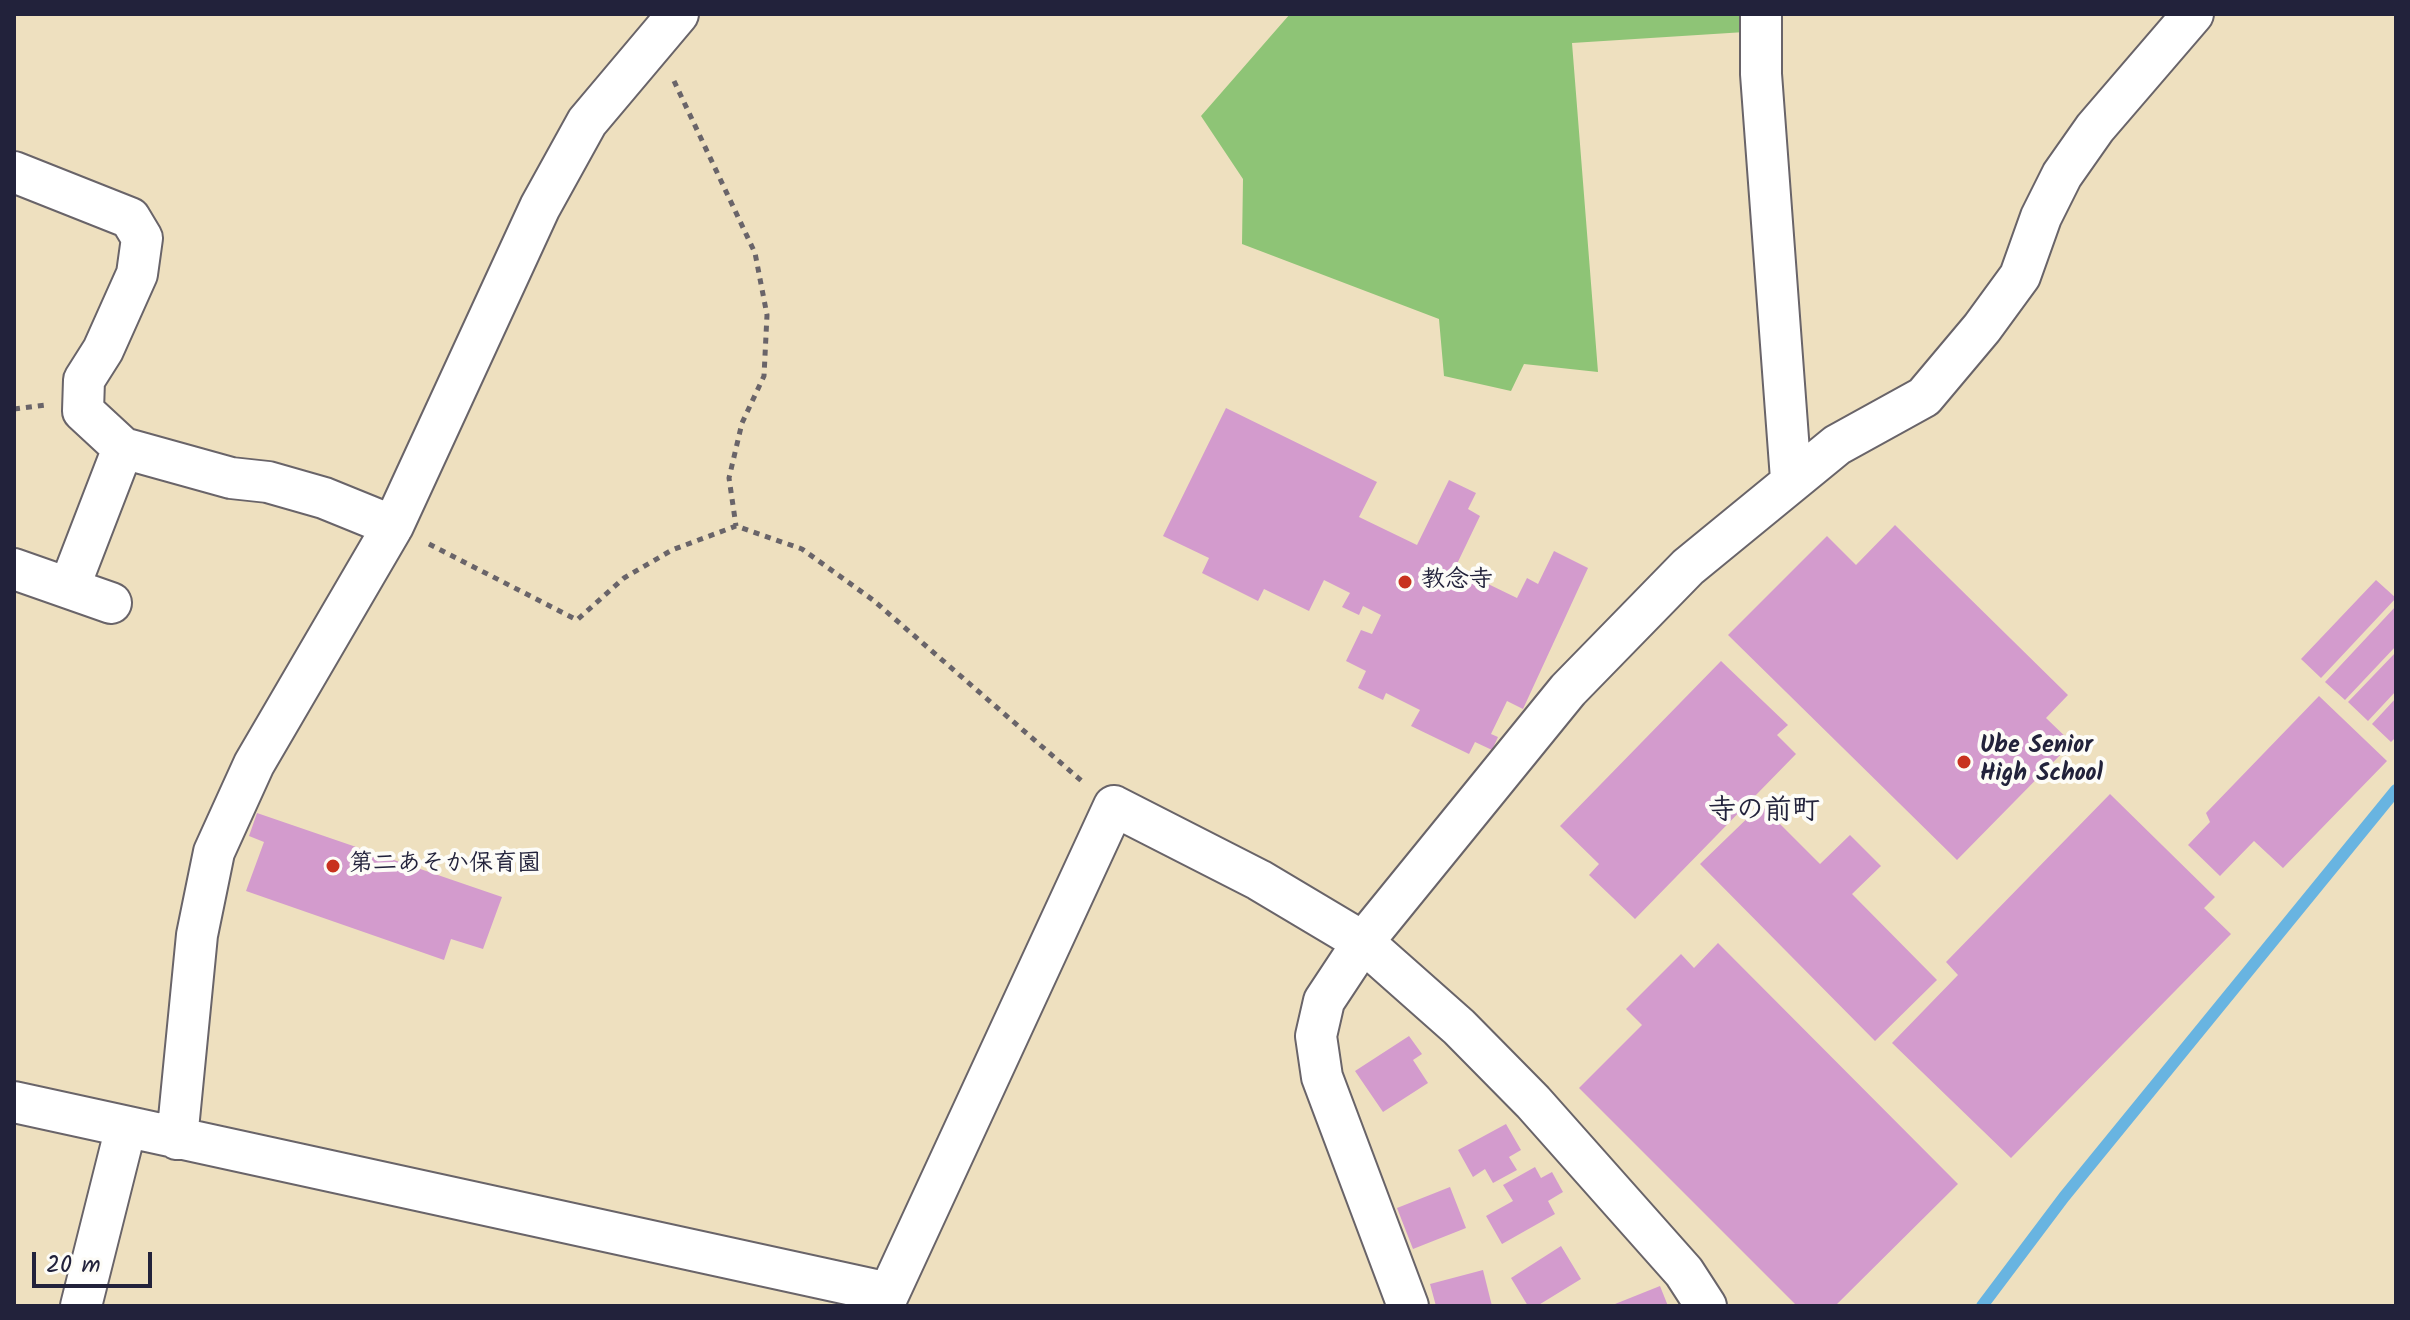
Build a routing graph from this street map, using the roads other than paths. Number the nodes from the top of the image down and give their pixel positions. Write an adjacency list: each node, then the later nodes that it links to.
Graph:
1 (1761, 14): 6 (street)
2 (2193, 14): 6 (street)
3 (666, 28): 7 (street)
4 (14, 172): 5 (street)
5 (123, 448): 7 (street); 9 (street)
6 (1791, 479): 11 (street)
7 (393, 526): 14 (street)
8 (14, 569): 9 (street)
9 (69, 588): 10 (street)
10 (111, 603)
11 (1363, 942): 15 (street); 17 (street); 18 (street)
12 (14, 1102): 13 (street)
13 (126, 1127): 14 (street); 16 (street)
14 (177, 1139): 15 (street)
15 (886, 1299)
16 (81, 1306)
17 (1408, 1306)
18 (1706, 1306)

